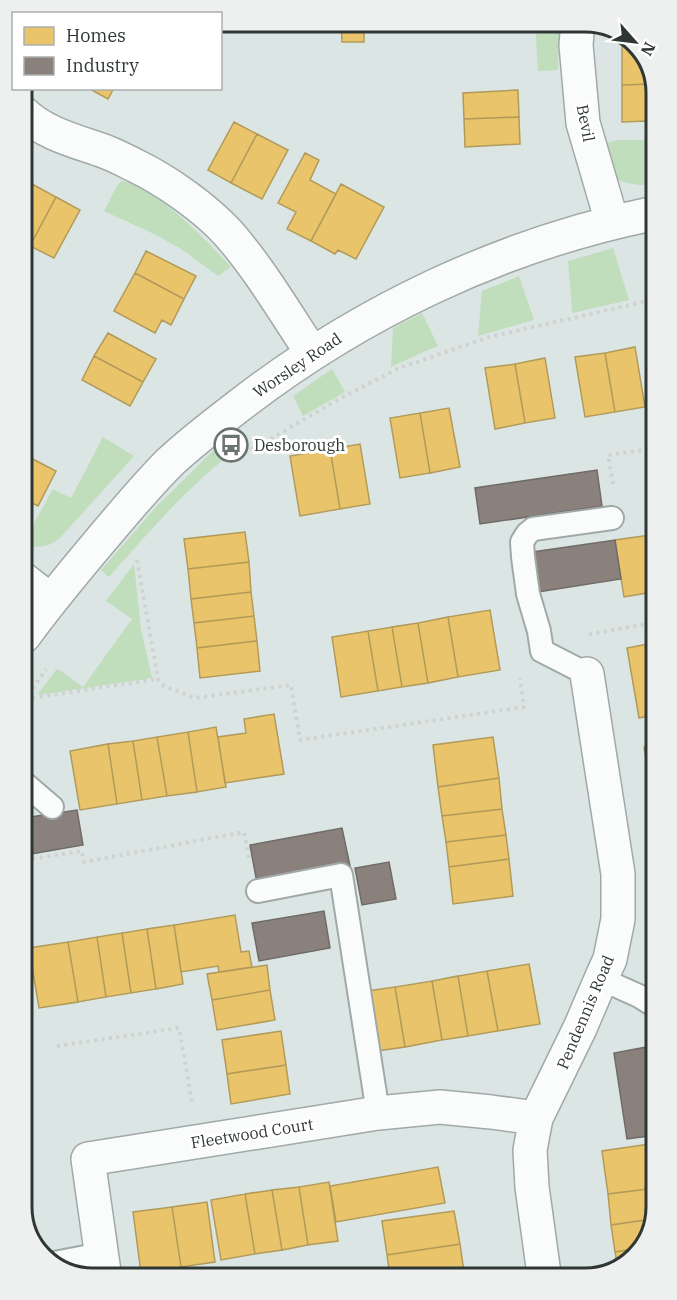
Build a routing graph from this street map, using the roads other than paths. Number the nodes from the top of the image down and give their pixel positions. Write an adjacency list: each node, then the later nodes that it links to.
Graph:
1 (577, 32): 4 (street, Bevil)
2 (32, 119): 5 (street)
3 (646, 215): 4 (street, Worsley Road)
4 (612, 222): 5 (street, Worsley Road)
5 (312, 353): 8 (street, Worsley Road)
6 (612, 518): 10 (lane)
7 (32, 586): 8 (street)
8 (50, 600): 9 (street, Worsley Road)
9 (32, 625)
10 (587, 674): 14 (street, Pendennis Road)
11 (32, 790): 12 (lane)
12 (52, 807)
13 (258, 891): 16 (lane)
14 (601, 979): 15 (lane); 17 (street, Pendennis Road)
15 (646, 1000)
16 (378, 1113): 17 (street, Fleetwood Court); 19 (street, Fleetwood Court)
17 (536, 1118): 20 (street, Pendennis Road)
18 (73, 1265): 19 (lane)
19 (103, 1266)
20 (543, 1268)

